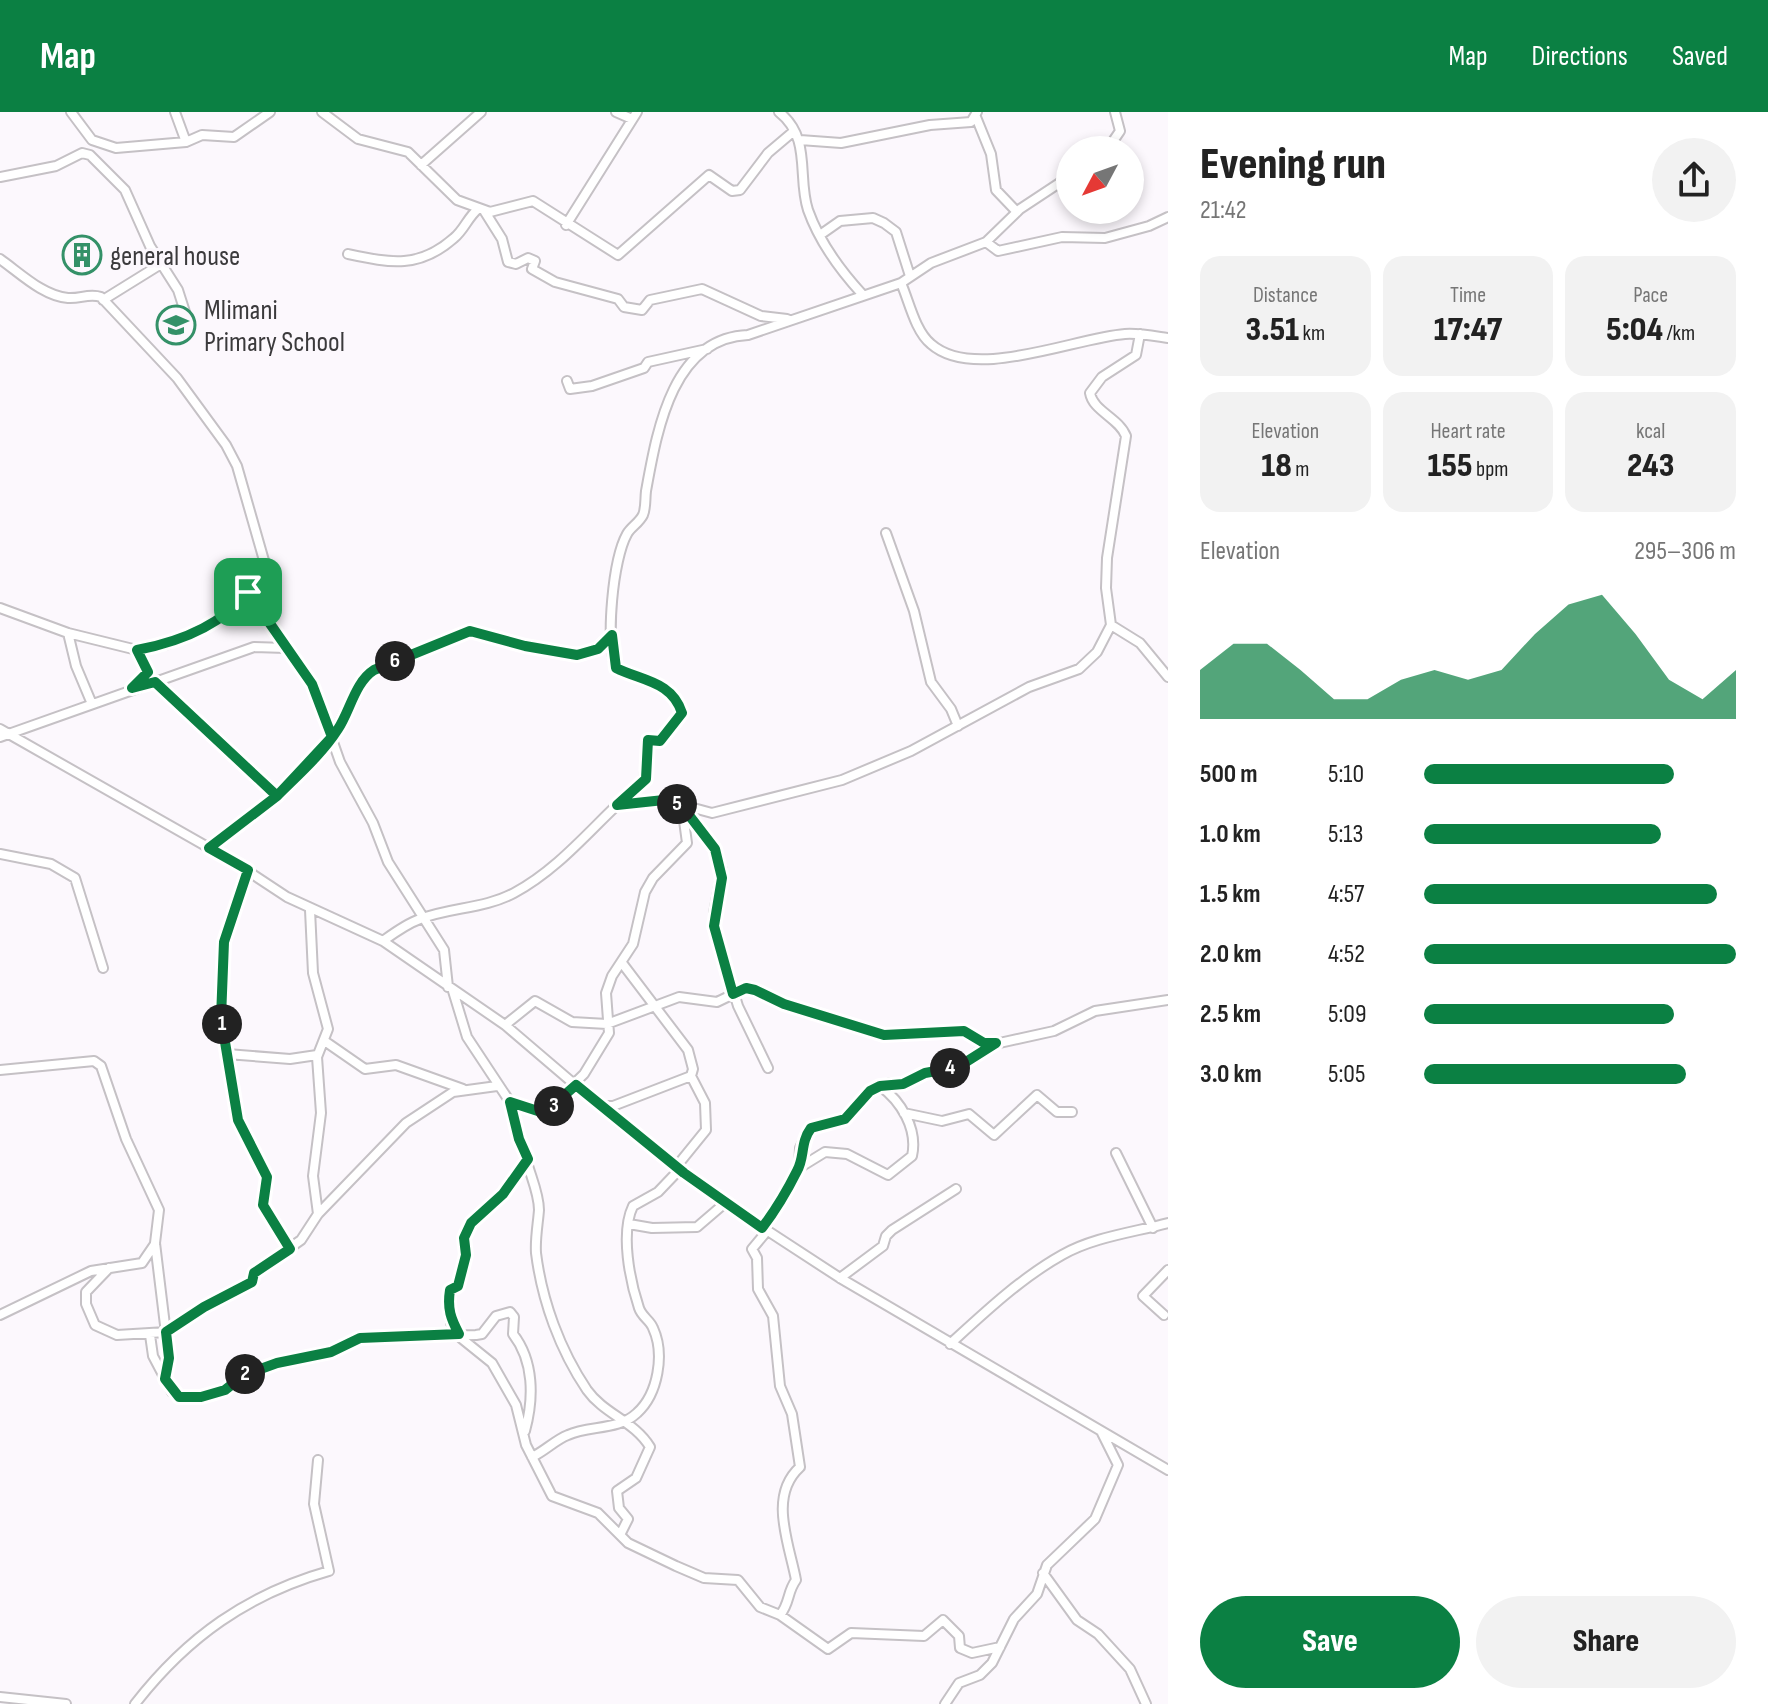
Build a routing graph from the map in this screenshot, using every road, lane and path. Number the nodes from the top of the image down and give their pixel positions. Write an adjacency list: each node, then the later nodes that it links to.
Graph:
1 (71, 112): 14 (street)
2 (175, 112): 14 (street)
3 (270, 112): 14 (street)
4 (322, 112): 15 (street)
5 (481, 112): 15 (street)
6 (616, 112): 9 (street)
7 (779, 112): 11 (street)
8 (1115, 112): 12 (street)
9 (634, 115): 21 (street)
10 (976, 115): 13 (street); 19 (street)
11 (794, 131): 13 (street); 21 (street)
12 (1117, 136)
13 (800, 140): 22 (street)
14 (186, 142)
15 (421, 165): 18 (street)
16 (0, 177): 26 (street)
17 (1056, 186): 19 (street)
18 (482, 211): 21 (street); 24 (street); 31 (street)
19 (1017, 212): 23 (street)
20 (1168, 217): 23 (street)
21 (566, 225)
22 (820, 235): 27 (street); 29 (street)
23 (986, 242): 27 (street)
24 (348, 254)
25 (0, 259): 30 (street)
26 (161, 264): 30 (street); 32 (street)
27 (910, 276): 28 (street)
28 (901, 283): 29 (street); 33 (street)
29 (862, 294): 31 (street)
30 (103, 300): 38 (street)
31 (792, 319): 35 (street)
32 (168, 324)
33 (1140, 334): 34 (street); 40 (street)
34 (1168, 338)
35 (708, 349): 36 (street); 42 (street)
36 (567, 381)
37 (886, 533): 49 (street)
38 (248, 592): 43 (street); 44 (street)
39 (2, 612): 41 (street)
40 (1111, 625): 45 (street); 49 (street)
41 (68, 633): 44 (street); 48 (street)
42 (612, 635): 51 (street); 53 (street)
43 (286, 648): 46 (street); 51 (street)
44 (137, 650): 47 (street)
45 (1168, 677)
46 (155, 682): 47 (street); 52 (street)
47 (132, 688): 48 (street)
48 (92, 704): 50 (street)
49 (958, 726): 54 (street)
50 (3, 734): 55 (street)
51 (332, 737): 52 (street); 59 (street)
52 (277, 796): 55 (street)
53 (617, 805): 54 (street); 59 (street)
54 (682, 806): 61 (street); 64 (street)
55 (209, 848): 57 (street)
56 (0, 854): 62 (street)
57 (248, 870): 58 (street); 71 (street)
58 (310, 910): 60 (street); 69 (street)
59 (421, 918): 60 (street); 63 (street)
60 (383, 941): 63 (street)
61 (622, 963): 66 (street); 67 (street)
62 (103, 968)
63 (451, 989): 68 (street); 77 (street)
64 (733, 994): 66 (street); 70 (street); 73 (street)
65 (1168, 1000): 70 (street)
66 (655, 1006): 67 (street); 75 (street)
67 (607, 1024): 68 (street); 76 (street)
68 (505, 1025): 76 (street)
69 (326, 1042): 72 (street); 79 (street)
70 (996, 1043): 78 (street)
71 (227, 1054): 72 (street); 96 (street)
72 (317, 1055): 90 (street)
73 (768, 1068)
74 (0, 1070): 95 (street)
75 (691, 1076): 81 (street); 86 (street)
76 (576, 1085): 80 (street); 81 (street)
77 (497, 1086): 79 (street); 80 (street)
78 (880, 1086): 83 (street); 87 (street)
79 (463, 1090): 90 (street)
80 (510, 1102): 85 (street)
81 (601, 1106): 86 (street)
82 (1072, 1112): 83 (street)
83 (904, 1113): 87 (street)
84 (1116, 1153): 93 (street)
85 (527, 1162): 103 (street); 107 (street)
86 (678, 1168): 89 (street); 92 (street)
87 (799, 1168): 94 (street)
88 (956, 1189): 99 (street)
89 (725, 1203): 92 (street); 94 (street)
90 (318, 1214): 96 (street)
91 (1168, 1223): 93 (street)
92 (629, 1224): 107 (street)
93 (1153, 1228): 105 (street)
94 (764, 1229): 99 (street); 115 (street)
95 (155, 1243): 97 (street); 102 (street)
96 (290, 1249): 102 (street)
97 (109, 1268): 100 (street); 104 (street)
98 (1168, 1270): 101 (street)
99 (840, 1278): 105 (street)
100 (0, 1315)
101 (1164, 1315)
102 (166, 1332): 104 (street); 106 (street)
103 (459, 1334): 106 (street); 109 (street); 109 (street)
104 (150, 1335): 106 (street)
105 (950, 1344): 108 (street)
106 (165, 1379)
107 (626, 1420): 110 (street); 113 (street)
108 (1099, 1430): 112 (street); 114 (street)
109 (523, 1436): 110 (street)
110 (532, 1457): 113 (street)
111 (318, 1460): 119 (street)
112 (1168, 1470)
113 (621, 1533): 115 (street)
114 (1043, 1573): 116 (street); 121 (street)
115 (780, 1615): 116 (street)
116 (1000, 1647): 120 (street)
117 (0, 1697): 118 (street)
118 (66, 1704)
119 (135, 1704)
120 (945, 1704)
121 (1146, 1704)

